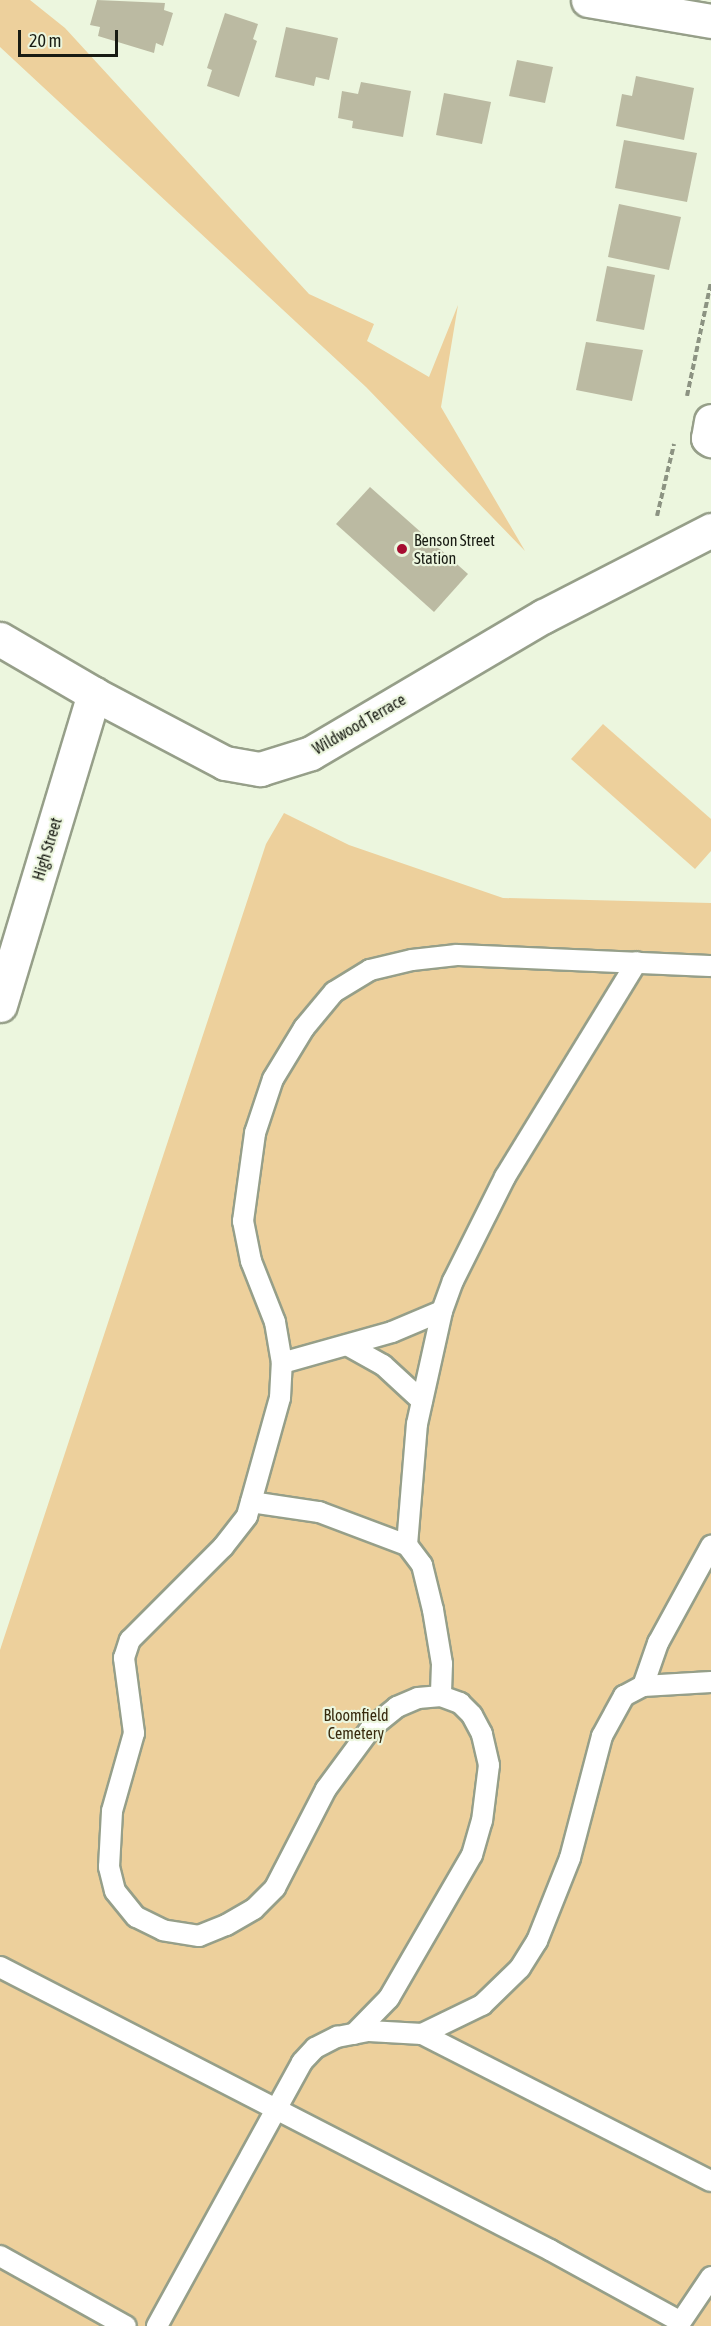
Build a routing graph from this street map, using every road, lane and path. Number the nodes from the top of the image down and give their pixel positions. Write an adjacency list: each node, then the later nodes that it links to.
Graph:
1 (588, 0): 2 (street)
2 (711, 21)
3 (711, 421): 4 (street)
4 (711, 440)
5 (711, 530): 7 (street, Wildwood Terrace)
6 (0, 639): 7 (street, Wildwood Terrace)
7 (94, 694): 10 (street, High Street)
8 (637, 962): 9 (lane); 11 (lane); 13 (lane)
9 (711, 966)
10 (0, 1005)
11 (442, 1311): 12 (lane); 14 (lane)
12 (347, 1345): 13 (lane); 14 (lane)
13 (282, 1363): 15 (lane)
14 (422, 1401): 16 (lane)
15 (251, 1502): 16 (lane); 20 (lane)
16 (407, 1545): 20 (lane)
17 (711, 1546): 19 (lane)
18 (711, 1682): 19 (lane)
19 (644, 1686): 23 (lane)
20 (441, 1696): 22 (lane)
21 (0, 1967): 24 (lane)
22 (354, 2034): 23 (lane); 24 (lane)
23 (423, 2034): 25 (lane)
24 (277, 2108): 28 (lane); 30 (lane)
25 (711, 2181)
26 (0, 2256): 29 (lane)
27 (711, 2277): 28 (lane)
28 (679, 2324)
29 (126, 2326)
30 (157, 2326)

